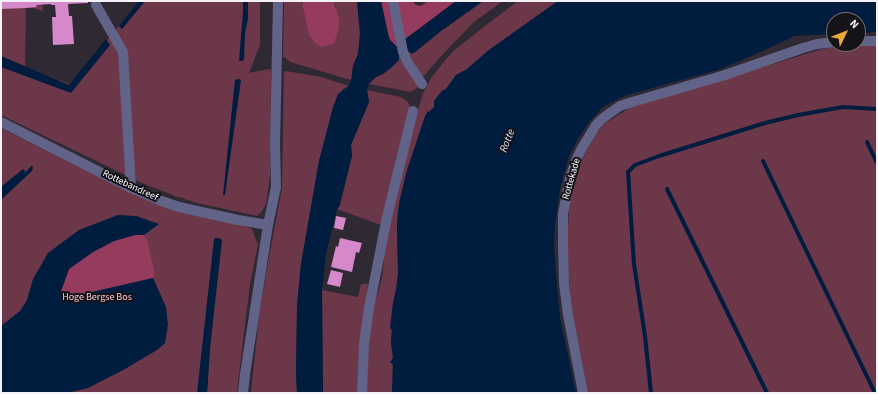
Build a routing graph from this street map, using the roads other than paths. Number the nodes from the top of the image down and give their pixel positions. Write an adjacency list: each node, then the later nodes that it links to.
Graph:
1 (278, 1): 11 (street)
2 (393, 1): 7 (street)
3 (96, 5): 10 (street)
4 (866, 41): 5 (street)
5 (877, 41)
6 (826, 43): 14 (street, Rottekade)
7 (422, 84)
8 (413, 111): 13 (street)
9 (1, 122): 10 (street, Rottebandreef)
10 (131, 188): 11 (street, Rottebandreef)
11 (268, 225): 12 (street)
12 (243, 393)
13 (362, 393)
14 (583, 393)

